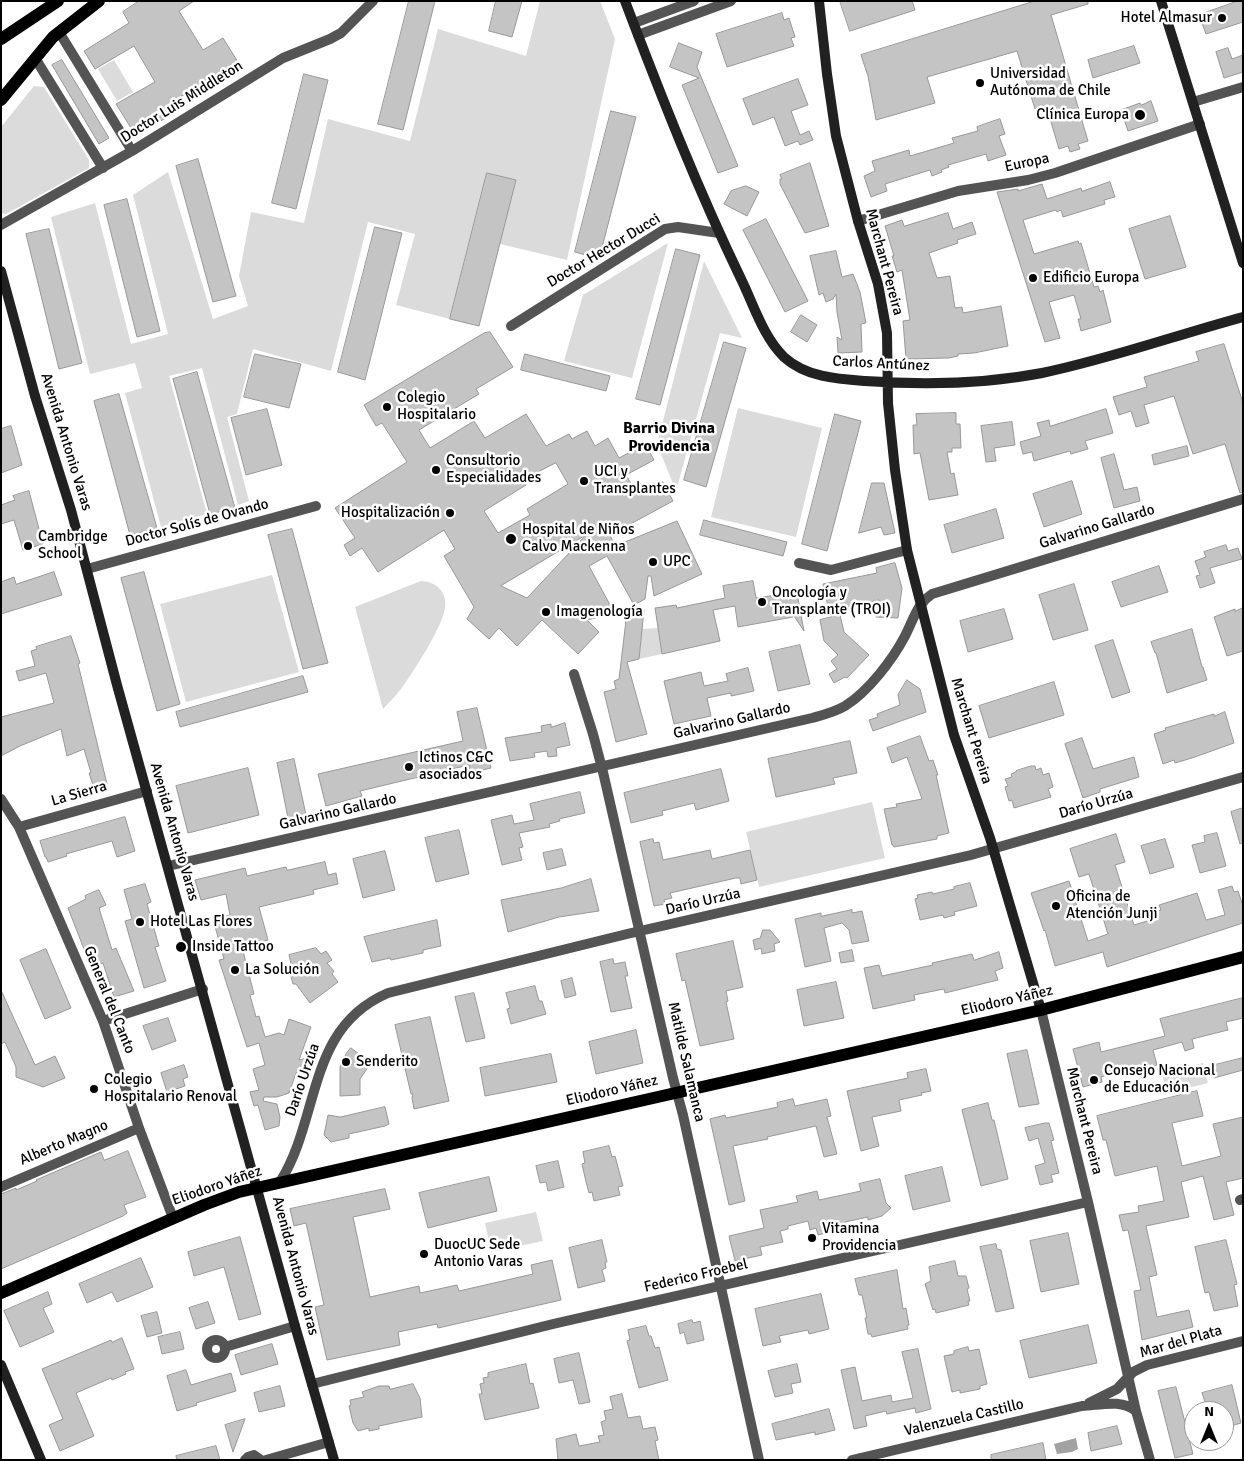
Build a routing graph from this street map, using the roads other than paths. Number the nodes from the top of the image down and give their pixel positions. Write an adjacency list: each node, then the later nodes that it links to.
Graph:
1 (58, 1): 12 (main road)
2 (99, 1): 10 (main road)
3 (372, 1): 18 (street, Doctor Luis Middleton)
4 (625, 1): 9 (street, Carlos Antúnez)
5 (694, 1): 9 (street)
6 (731, 1): 11 (street)
7 (819, 1): 20 (street, Marchant Pereira)
8 (1162, 1): 16 (street)
9 (634, 23): 11 (street, Carlos Antúnez)
10 (60, 32): 13 (main road); 18 (street)
11 (638, 35): 22 (street, Carlos Antúnez)
12 (1, 39)
13 (35, 58): 15 (main road); 19 (street)
14 (1243, 87): 16 (street)
15 (1, 100)
16 (1193, 102): 17 (street)
17 (1200, 124): 20 (street, Europa); 23 (street)
18 (132, 151): 19 (street, Doctor Luis Middleton)
19 (103, 168): 21 (street, Doctor Luis Middleton)
20 (858, 221): 27 (street, Marchant Pereira)
21 (1, 224)
22 (719, 233): 26 (street, Doctor Hector Ducci); 27 (street, Carlos Antúnez)
23 (1243, 263)
24 (1, 271): 32 (street, Avenida Antonio Varas)
25 (1243, 317): 27 (street, Carlos Antúnez)
26 (511, 326)
27 (888, 382): 30 (street, Marchant Pereira)
28 (1243, 499): 33 (street, Galvarino Gallardo)
29 (316, 506): 32 (street, Doctor Solís de Ovando)
30 (907, 550): 31 (street); 33 (street, Marchant Pereira)
31 (799, 563)
32 (87, 569): 37 (street, Avenida Antonio Varas)
33 (920, 603): 35 (street, Galvarino Gallardo); 40 (street, Marchant Pereira)
34 (574, 674): 35 (street, Matilde Salamanca)
35 (602, 766): 41 (street, Galvarino Gallardo); 42 (street, Matilde Salamanca)
36 (1243, 777): 40 (street, Darío Urzúa)
37 (147, 791): 39 (street, La Sierra); 41 (street, Avenida Antonio Varas)
38 (1, 799): 39 (street, General del Canto)
39 (20, 827): 46 (street, General del Canto)
40 (993, 850): 42 (street, Darío Urzúa); 45 (street, Marchant Pereira)
41 (168, 866): 44 (street, Avenida Antonio Varas)
42 (640, 932): 47 (street, Matilde Salamanca); 49 (street, Darío Urzúa)
43 (1243, 956): 45 (main road, Eliodoro Yáñez)
44 (203, 989): 46 (street); 51 (street, Avenida Antonio Varas)
45 (1041, 1010): 47 (main road, Eliodoro Yáñez); 52 (street, Marchant Pereira)
46 (103, 1021): 48 (street, General del Canto)
47 (677, 1093): 49 (main road, Eliodoro Yáñez); 54 (street, Matilde Salamanca)
48 (139, 1128): 50 (street, Alberto Magno); 53 (street, General del Canto)
49 (280, 1182): 51 (main road, Eliodoro Yáñez)
50 (1, 1187)
51 (258, 1187): 53 (main road, Eliodoro Yáñez); 56 (street, Avenida Antonio Varas)
52 (1088, 1202): 54 (street, Federico Froebel); 60 (street, Marchant Pereira)
53 (174, 1218): 55 (main road, Eliodoro Yáñez)
54 (721, 1286): 61 (street, Federico Froebel); 70 (street, Matilde Salamanca)
55 (1, 1293)
56 (295, 1326): 58 (street); 61 (street, Avenida Antonio Varas)
57 (1243, 1341): 60 (street, Mar del Plata)
58 (225, 1346)
59 (1, 1365): 65 (street)
60 (1129, 1376): 62 (street, Valenzuela Castillo); 63 (street, Marchant Pereira)
61 (312, 1384): 64 (street, Avenida Antonio Varas)
62 (1082, 1406): 63 (street, Valenzuela Castillo); 71 (street, Valenzuela Castillo)
63 (1136, 1411): 72 (street, Marchant Pereira)
64 (328, 1442): 68 (street); 69 (street, Avenida Antonio Varas)
65 (41, 1460)
66 (245, 1460): 67 (street)
67 (261, 1460)
68 (266, 1460)
69 (334, 1460)
70 (760, 1460)
71 (852, 1460)
72 (1150, 1460)

